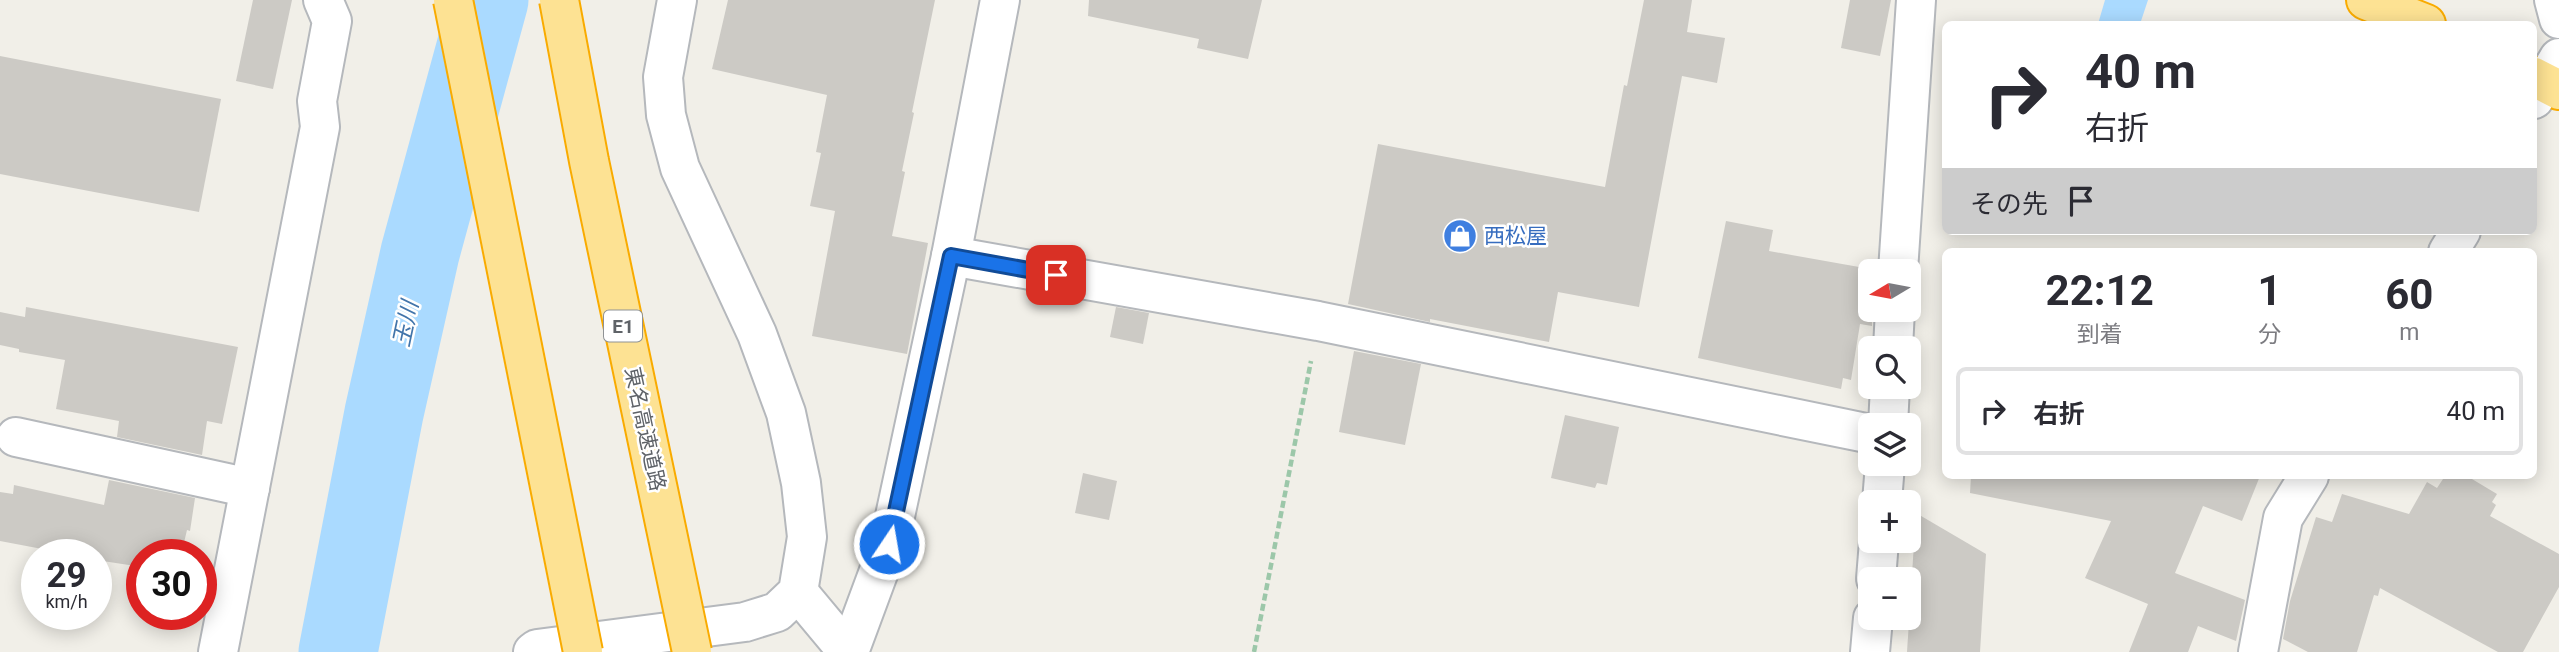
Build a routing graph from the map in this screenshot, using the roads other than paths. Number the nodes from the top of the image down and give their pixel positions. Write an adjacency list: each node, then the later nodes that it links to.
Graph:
1 (323, 0): 16 (street)
2 (453, 0): 22 (highway, bridge)
3 (559, 0): 23 (highway, 東名高速道路 / E1, bridge)
4 (677, 0): 17 (street)
5 (1000, 0): 11 (street)
6 (1916, 0): 12 (street)
7 (2366, 0): 10 (highway)
8 (2554, 0): 9 (street)
9 (2559, 19)
10 (2418, 21)
11 (951, 256): 13 (street); 24 (street)
12 (1899, 259)
13 (1858, 431)
14 (16, 437): 16 (street)
15 (2307, 479): 19 (street)
16 (250, 488): 20 (street)
17 (798, 592): 21 (street); 24 (street)
18 (1872, 630): 25 (street)
19 (2264, 650)
20 (218, 652)
21 (533, 652)
22 (583, 652)
23 (692, 652)
24 (849, 652)
25 (1870, 652)

